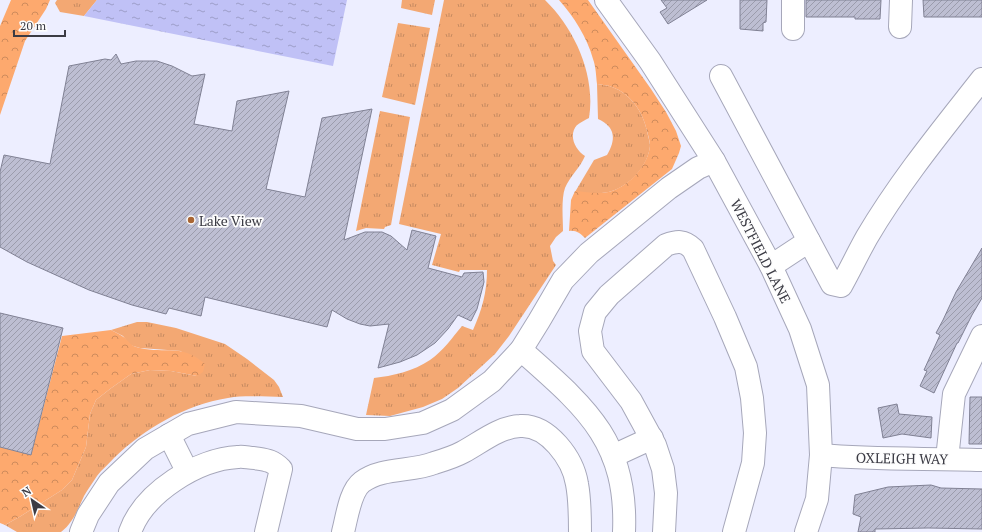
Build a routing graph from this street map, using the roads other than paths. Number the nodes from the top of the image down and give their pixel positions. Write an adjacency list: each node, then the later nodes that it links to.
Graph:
1 (606, 0): 8 (street, WESTFIELD LANE)
2 (793, 0): 5 (street)
3 (901, 0): 4 (street)
4 (900, 27)
5 (793, 29)
6 (721, 76): 9 (street)
7 (982, 79): 9 (street)
8 (714, 161): 10 (street, WESTFIELD LANE); 12 (street)
9 (809, 241): 10 (street)
10 (771, 266): 15 (street, WESTFIELD LANE)
11 (982, 336): 17 (street)
12 (520, 350): 13 (street); 16 (street)
13 (169, 435): 19 (street); 20 (street)
14 (652, 438): 16 (street); 26 (street); 27 (street)
15 (821, 455): 17 (street, OXLEIGH WAY); 28 (street, WESTFIELD LANE)
16 (613, 456): 25 (street)
17 (947, 458): 18 (street, OXLEIGH WAY)
18 (982, 460)
19 (187, 471): 21 (street); 22 (street)
20 (81, 532)
21 (130, 532)
22 (266, 532)
23 (343, 532): 24 (street)
24 (580, 532)
25 (624, 532)
26 (664, 532)
27 (734, 532)
28 (806, 532)

